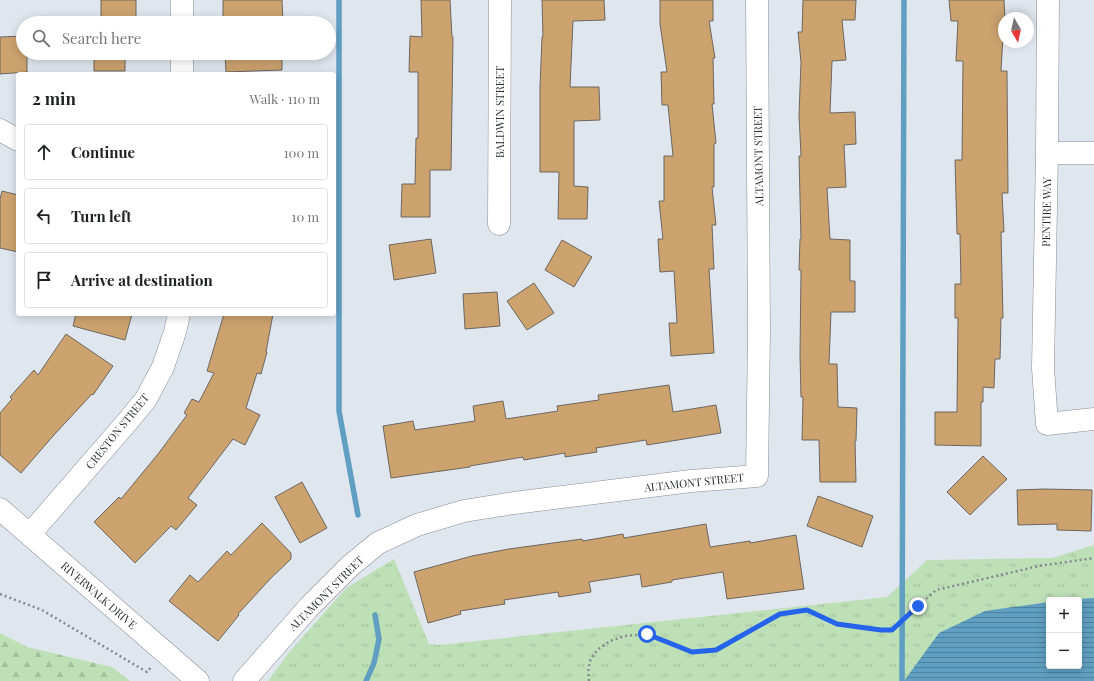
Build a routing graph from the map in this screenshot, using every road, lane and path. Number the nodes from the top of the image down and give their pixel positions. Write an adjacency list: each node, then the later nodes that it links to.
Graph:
1 (182, 0): 5 (street)
2 (500, 0): 12 (street, BALDWIN STREET)
3 (756, 0): 21 (street, ALTAMONT STREET)
4 (1048, 0): 11 (street, PENTIRE WAY)
5 (182, 16)
6 (182, 60): 7 (street)
7 (182, 72)
8 (0, 130): 9 (street)
9 (16, 139)
10 (1094, 153): 11 (street)
11 (1047, 154): 14 (street, PENTIRE WAY)
12 (498, 224)
13 (179, 316): 16 (street, CRESTON STREET)
14 (1094, 419)
15 (0, 509): 16 (street, RIVERWALK DRIVE)
16 (30, 534): 19 (street, RIVERWALK DRIVE)
17 (1094, 558): 22 (path)
18 (0, 594): 19 (path)
19 (165, 653): 20 (street, RIVERWALK DRIVE)
20 (198, 681)
21 (244, 681)
22 (589, 681)

